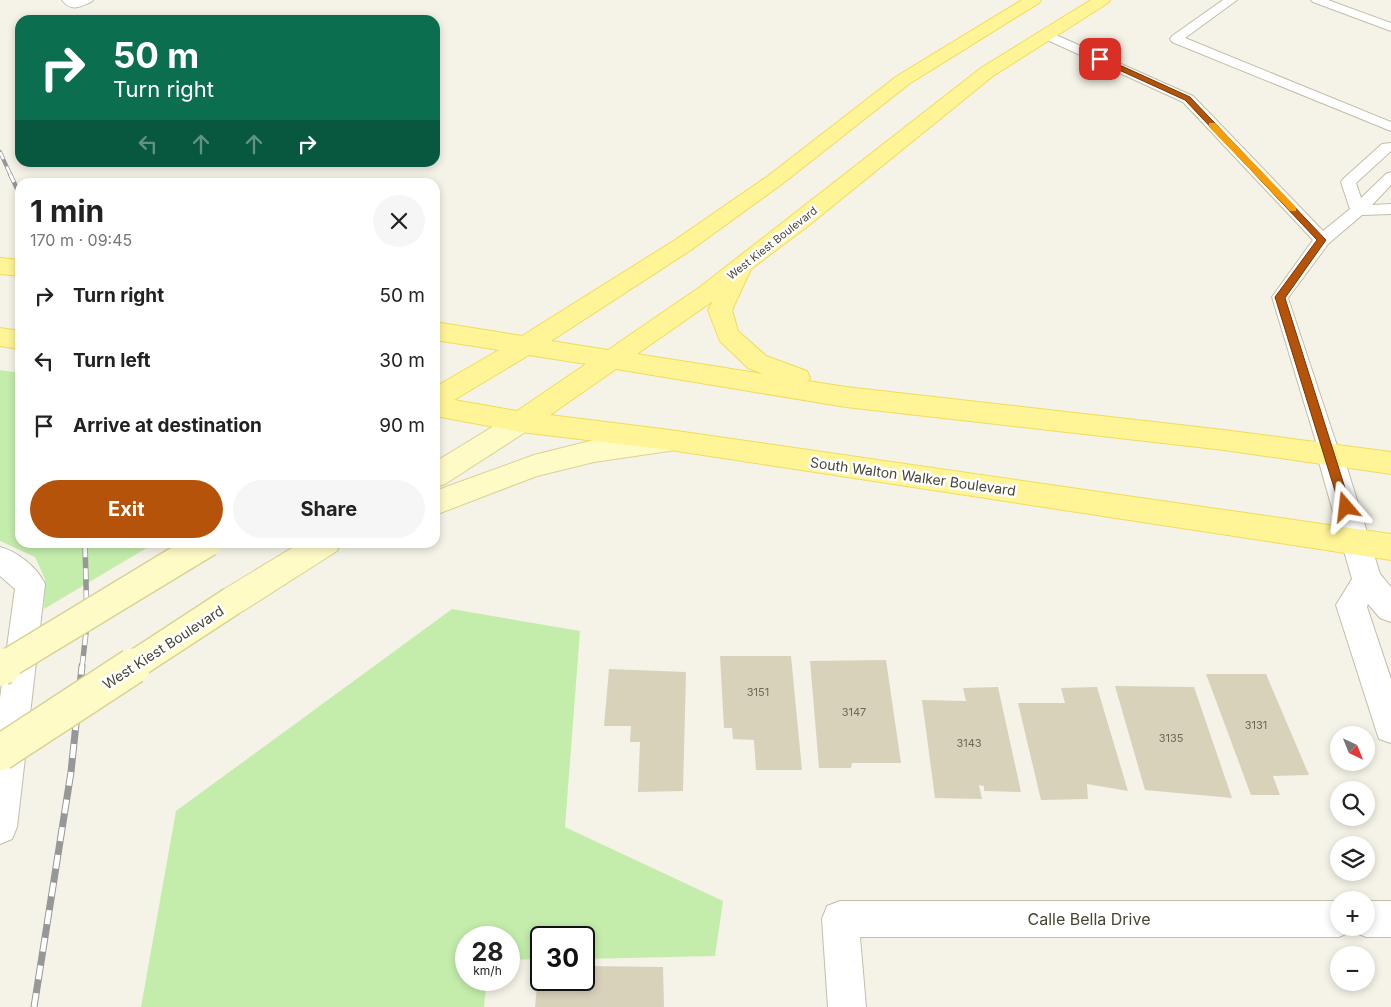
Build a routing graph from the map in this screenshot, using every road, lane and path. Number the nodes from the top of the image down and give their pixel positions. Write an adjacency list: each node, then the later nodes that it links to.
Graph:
1 (68, 0): 2 (lane)
2 (88, 0)
3 (1102, 0): 6 (main road, West Kiest Boulevard)
4 (1231, 0): 8 (lane)
5 (1318, 0): 7 (lane)
6 (1040, 17): 13 (lane); 14 (main road, West Kiest Boulevard); 20 (main road, West Kiest Boulevard)
7 (1391, 27)
8 (1391, 127)
9 (1391, 147): 12 (lane)
10 (1391, 177): 12 (lane)
11 (1391, 209): 12 (lane)
12 (1358, 210): 13 (lane)
13 (1322, 240): 27 (lane)
14 (743, 264): 21 (main road, West Kiest Boulevard); 23 (main road)
15 (0, 266): 16 (main road)
16 (15, 268)
17 (440, 333): 20 (main road)
18 (0, 337): 19 (main road)
19 (15, 339)
20 (525, 346): 21 (main road); 22 (main road, West Kiest Boulevard)
21 (613, 360): 23 (main road); 25 (main road, West Kiest Boulevard)
22 (440, 396)
23 (846, 397): 27 (main road)
24 (440, 407): 25 (main road, South Walton Walker Boulevard)
25 (520, 422): 26 (main road, South Walton Walker Boulevard); 29 (main road, West Kiest Boulevard)
26 (670, 440): 30 (main road); 31 (main road, South Walton Walker Boulevard)
27 (1330, 455): 28 (main road); 31 (street)
28 (1391, 463)
29 (440, 473)
30 (440, 501)
31 (1356, 542): 32 (main road, South Walton Walker Boulevard); 36 (street)
32 (1391, 547)
33 (198, 548): 38 (main road, bridge)
34 (316, 549): 40 (main road, West Kiest Boulevard, bridge)
35 (0, 560): 41 (street)
36 (1367, 581): 37 (street); 39 (street)
37 (1391, 608)
38 (0, 668)
39 (1391, 727)
40 (0, 753)
41 (0, 826)
42 (1330, 919): 45 (street, Calle Bella Drive)
43 (1375, 919): 44 (street)
44 (1391, 919)
45 (847, 1007)

